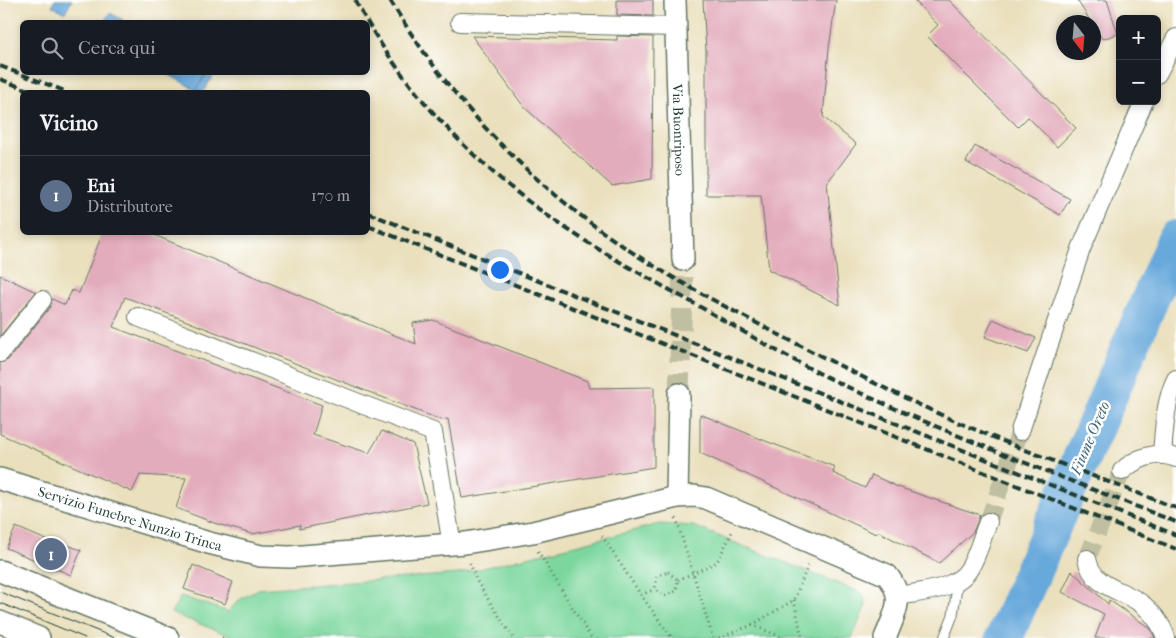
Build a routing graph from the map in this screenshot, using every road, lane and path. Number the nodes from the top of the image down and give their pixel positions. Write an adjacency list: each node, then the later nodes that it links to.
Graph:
1 (675, 0): 3 (street, Via Buonriposo)
2 (460, 22): 3 (street)
3 (677, 27): 7 (street, Via Buonriposo)
4 (1176, 38): 5 (street)
5 (1161, 66)
6 (1142, 105): 13 (street)
7 (683, 260)
8 (42, 300): 10 (street)
9 (138, 317): 22 (street)
10 (0, 353)
11 (1176, 379): 14 (street)
12 (679, 394): 17 (street)
13 (1020, 431)
14 (1169, 456): 15 (street)
15 (1122, 471)
16 (0, 480): 22 (street, Servizio Funebre Nunzio Trinca)
17 (677, 497): 18 (street, Servizio Funebre Nunzio Trinca); 19 (street, Servizio Funebre Nunzio Trinca); 27 (path)
18 (742, 512): 21 (street, Servizio Funebre Nunzio Trinca); 27 (path)
19 (590, 518): 22 (street, Servizio Funebre Nunzio Trinca); 31 (path)
20 (988, 522): 29 (street)
21 (816, 544): 32 (street, Servizio Funebre Nunzio Trinca); 33 (path)
22 (452, 545)
23 (539, 553): 40 (path)
24 (469, 558): 39 (path)
25 (1087, 559): 36 (street)
26 (0, 571): 38 (street)
27 (692, 572): 28 (path); 42 (path)
28 (678, 580): 30 (path); 30 (path)
29 (958, 580): 32 (street); 47 (lane)
30 (655, 588): 31 (path)
31 (641, 595): 41 (path)
32 (898, 596): 46 (street)
33 (794, 600): 35 (path); 45 (path)
34 (0, 622): 37 (street)
35 (752, 625): 43 (path); 44 (path)
36 (1165, 632)
37 (39, 638)
38 (168, 638)
39 (513, 638)
40 (591, 638)
41 (672, 638)
42 (713, 638)
43 (719, 638)
44 (784, 638)
45 (802, 638)
46 (885, 638)
47 (944, 638)

